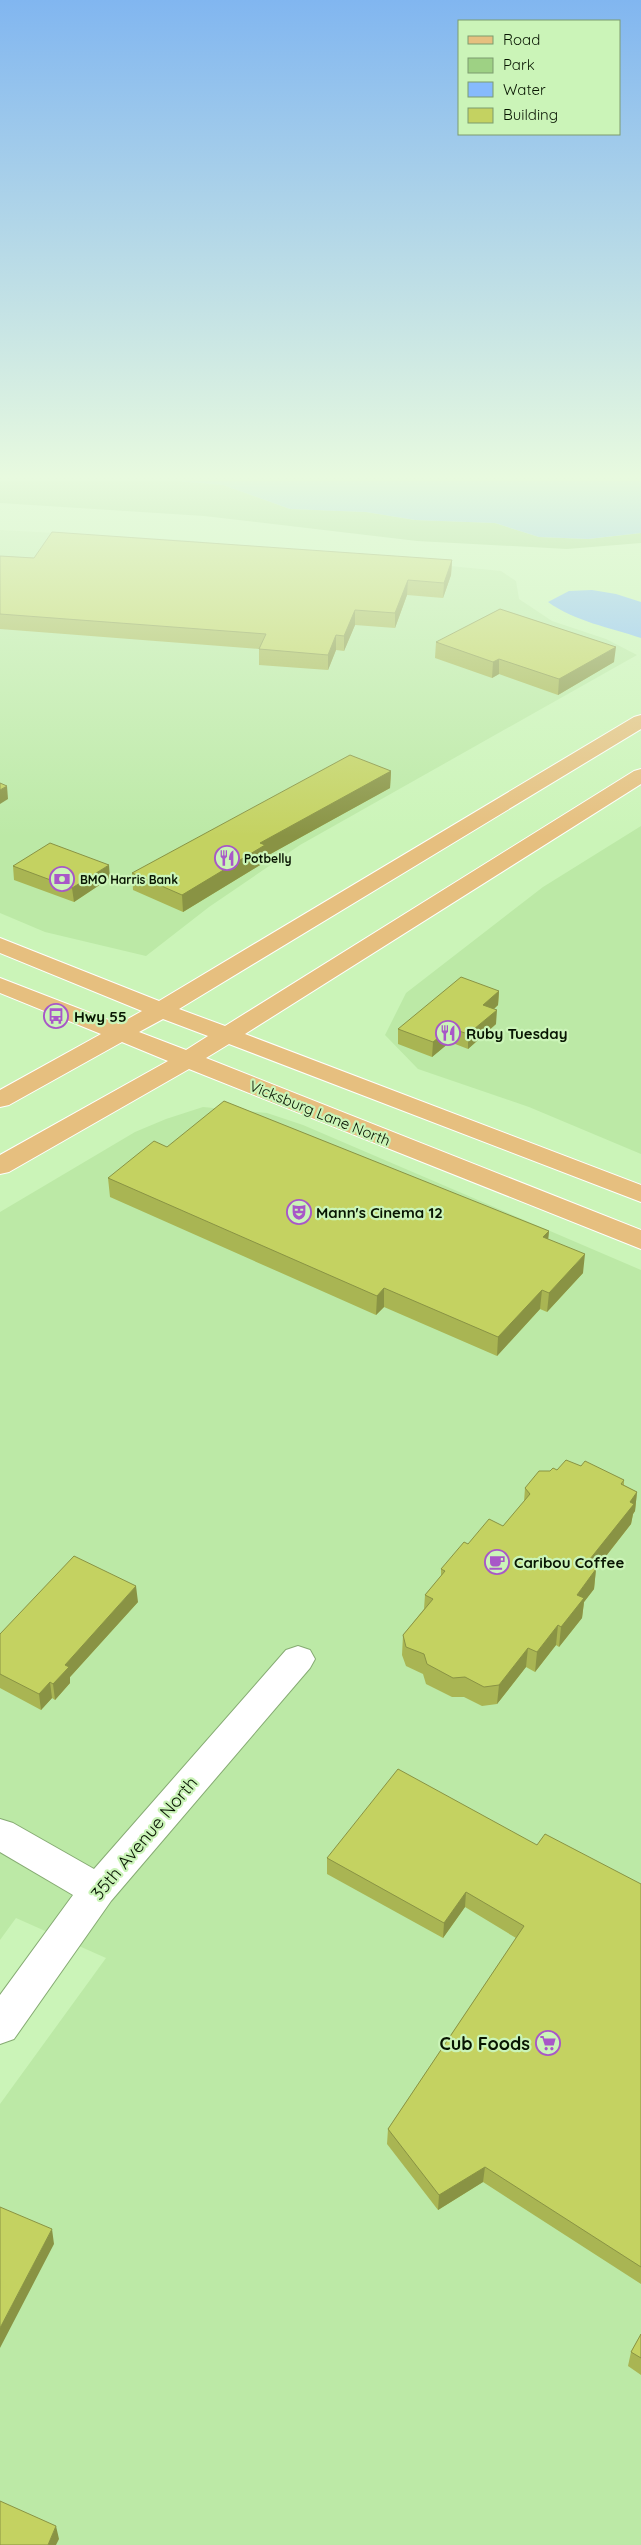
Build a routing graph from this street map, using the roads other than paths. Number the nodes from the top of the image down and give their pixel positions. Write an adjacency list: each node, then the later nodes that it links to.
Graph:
1 (641, 721): 5 (main road)
2 (641, 775): 7 (main road)
3 (0, 945): 5 (main road)
4 (0, 985): 6 (main road, Vicksburg Lane North)
5 (161, 1010): 6 (main road); 7 (main road)
6 (121, 1033): 8 (main road, Vicksburg Lane North); 9 (main road)
7 (226, 1035): 8 (main road); 11 (main road)
8 (187, 1060): 10 (main road); 12 (main road, Vicksburg Lane North)
9 (0, 1100)
10 (0, 1166)
11 (641, 1194)
12 (641, 1240)
13 (298, 1659): 15 (street, 35th Avenue North)
14 (0, 1834): 15 (street)
15 (98, 1890): 16 (street, 35th Avenue North)
16 (0, 2026)

